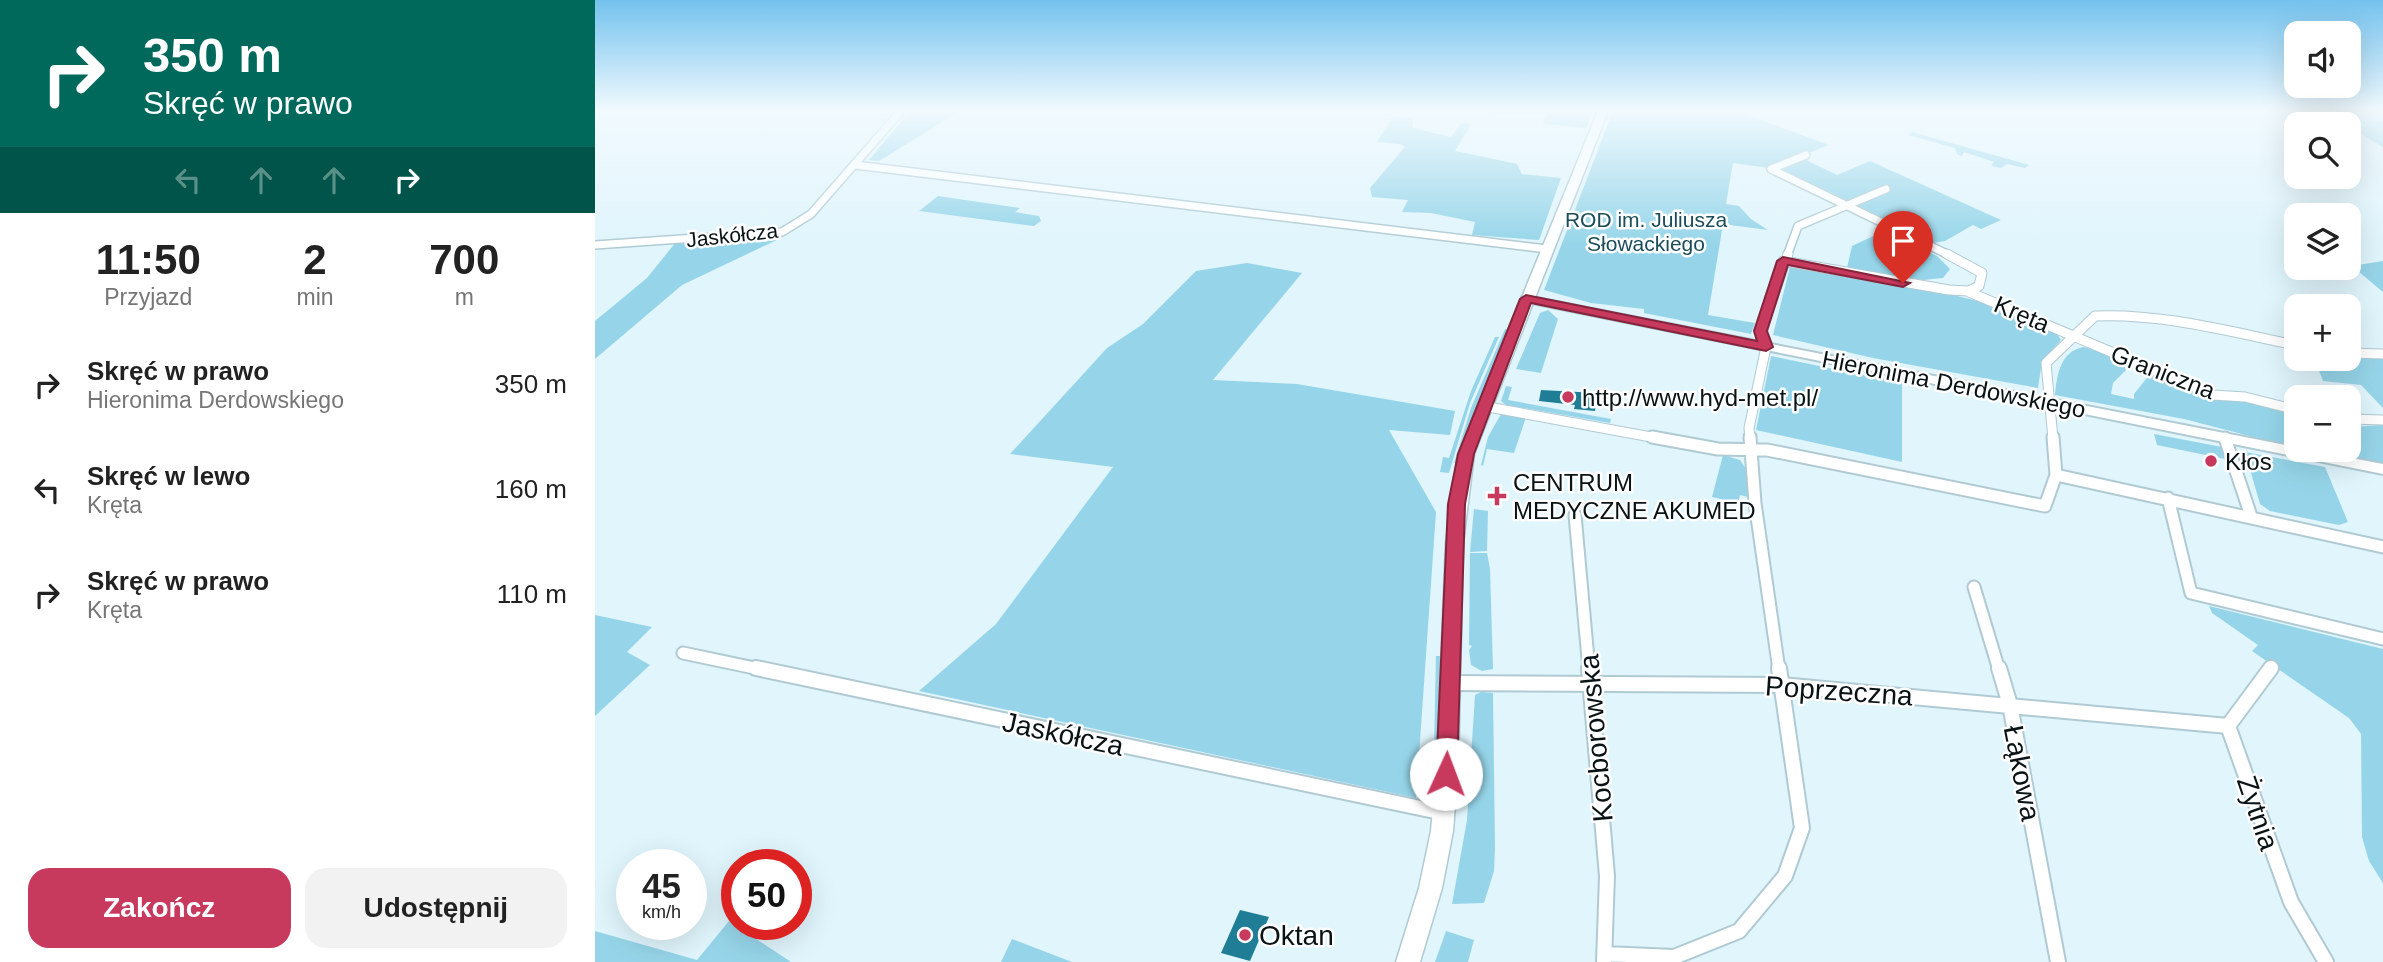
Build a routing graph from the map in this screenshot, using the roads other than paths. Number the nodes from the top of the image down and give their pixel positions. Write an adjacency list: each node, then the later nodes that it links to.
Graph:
1 (863, 156): 4 (street, Jaskółcza)
2 (1585, 156): 8 (main road)
3 (1804, 156): 6 (street, Kręta)
4 (855, 165): 7 (street, Jaskółcza); 8 (street)
5 (1887, 190): 6 (street)
6 (1846, 205): 9 (street); 10 (street, Kręta)
7 (595, 245)
8 (1547, 249): 11 (main road)
9 (1783, 261): 10 (street, Kręta); 14 (street)
10 (1969, 292): 12 (street, Kręta)
11 (1526, 299): 14 (street, Hieronima Derdowskiego); 18 (main road)
12 (2074, 336): 13 (street, Graniczna); 17 (street, Graniczna); 19 (street, Graniczna)
13 (2284, 343)
14 (1766, 347): 17 (street, Hieronima Derdowskiego); 23 (street)
15 (2361, 353): 16 (street)
16 (2383, 354)
17 (2048, 403): 22 (street, Hieronima Derdowskiego); 25 (street, Graniczna)
18 (1483, 406): 23 (street); 34 (main road)
19 (2284, 407)
20 (2361, 419): 21 (street)
21 (2383, 420)
22 (2225, 438): 24 (street, Hieronima Derdowskiego); 28 (street)
23 (1752, 450): 25 (street); 36 (street)
24 (2383, 469)
25 (2056, 475): 26 (street)
26 (2168, 498): 28 (street); 31 (street)
27 (1576, 515): 35 (street, Kocborowska)
28 (2251, 516): 29 (street)
29 (2383, 547)
30 (1974, 587): 37 (street, Łąkowa)
31 (2383, 639)
32 (683, 653): 39 (street, Jaskółcza)
33 (2272, 667): 38 (street)
34 (1449, 683): 35 (street, Poprzeczna); 39 (main road)
35 (1591, 683): 36 (street, Poprzeczna); 40 (street, Kocborowska)
36 (1781, 685): 37 (street, Poprzeczna); 40 (street)
37 (2010, 705): 38 (street, Poprzeczna); 42 (street, Łąkowa)
38 (2228, 726): 43 (street, Żytnia)
39 (1444, 813): 41 (main road)
40 (1604, 958)
41 (1408, 962)
42 (2058, 962)
43 (2326, 962)

